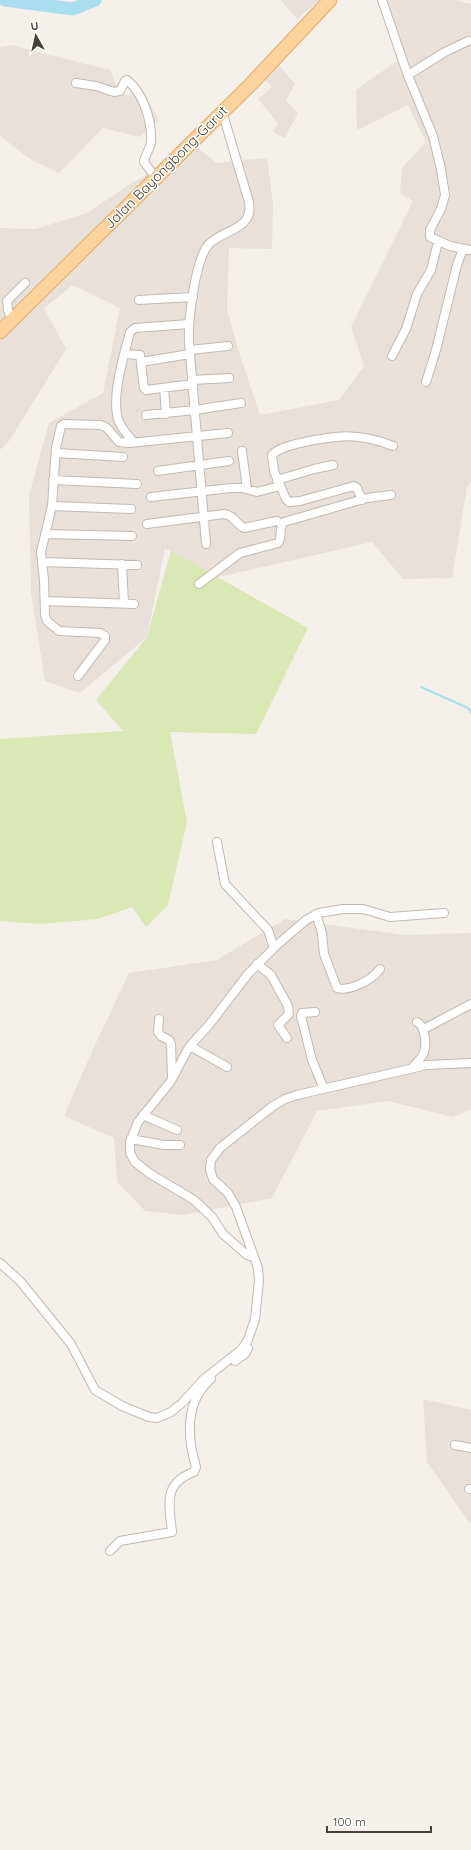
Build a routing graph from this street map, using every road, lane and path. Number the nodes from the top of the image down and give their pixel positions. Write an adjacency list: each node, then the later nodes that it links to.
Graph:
1 (382, 0): 4 (street)
2 (326, 2): 6 (main road, Jalan Bayongbong-Garut)
3 (468, 41): 4 (street)
4 (408, 75): 8 (street)
5 (76, 83): 7 (street)
6 (222, 111): 7 (main road, Jalan Bayongbong-Garut); 11 (street)
7 (155, 177): 13 (main road, Jalan Bayongbong-Garut)
8 (438, 242): 9 (street); 19 (street)
9 (467, 249): 23 (street)
10 (25, 283): 13 (street)
11 (193, 297): 12 (street); 14 (street)
12 (139, 300)
13 (12, 320): 15 (main road, Jalan Bayongbong-Garut)
14 (189, 324): 17 (street); 18 (street)
15 (0, 332)
16 (228, 346): 17 (street)
17 (190, 352): 20 (street); 22 (street)
18 (125, 354): 20 (street); 31 (street)
19 (392, 356)
20 (141, 362): 24 (street)
21 (229, 378): 22 (street)
22 (193, 382): 24 (street); 26 (street)
23 (426, 382)
24 (164, 388): 27 (street)
25 (241, 403): 26 (street)
26 (195, 410): 27 (street); 30 (street)
27 (166, 414): 28 (street)
28 (146, 415)
29 (228, 433): 30 (street)
30 (198, 436): 31 (street); 37 (street)
31 (132, 442): 34 (street)
32 (393, 446): 41 (street)
33 (242, 451): 43 (street)
34 (56, 453): 35 (street); 40 (street)
35 (123, 457)
36 (229, 461): 37 (street)
37 (200, 465): 39 (street); 44 (street)
38 (333, 466): 41 (street)
39 (158, 471)
40 (53, 480): 42 (street); 48 (street)
41 (279, 483): 43 (street); 47 (street)
42 (137, 484)
43 (247, 489): 44 (street)
44 (201, 491): 46 (street); 50 (street)
45 (391, 495): 47 (street)
46 (151, 497)
47 (362, 500): 59 (street)
48 (52, 506): 49 (street); 53 (street)
49 (131, 509)
50 (203, 517): 51 (street); 52 (street); 55 (street)
51 (277, 521)
52 (147, 524)
53 (46, 534): 54 (street); 56 (street)
54 (132, 536)
55 (206, 544)
56 (42, 562): 57 (street); 60 (street)
57 (122, 564): 58 (street); 61 (street)
58 (137, 565)
59 (199, 584)
60 (45, 601): 61 (street); 63 (street)
61 (124, 603): 62 (street)
62 (134, 604)
63 (78, 676)
64 (217, 842): 67 (street)
65 (444, 913): 66 (street)
66 (316, 914): 67 (street); 69 (street)
67 (274, 948): 68 (street)
68 (261, 966): 75 (street); 76 (street)
69 (380, 969)
70 (471, 1004): 74 (street)
71 (315, 1012): 81 (street)
72 (159, 1019): 80 (street)
73 (417, 1022): 74 (street)
74 (424, 1030): 79 (street)
75 (287, 1038)
76 (193, 1048): 78 (street); 80 (street)
77 (471, 1063): 79 (street)
78 (227, 1067)
79 (413, 1068): 81 (street)
80 (172, 1078): 82 (street)
81 (324, 1088): 86 (street)
82 (146, 1117): 83 (street); 84 (street)
83 (177, 1130)
84 (134, 1139): 85 (street); 86 (street)
85 (180, 1145)
86 (253, 1257): 88 (street)
87 (0, 1263): 88 (street)
88 (244, 1346): 91 (street)
89 (455, 1446): 90 (street)
90 (471, 1448)
91 (110, 1551)

